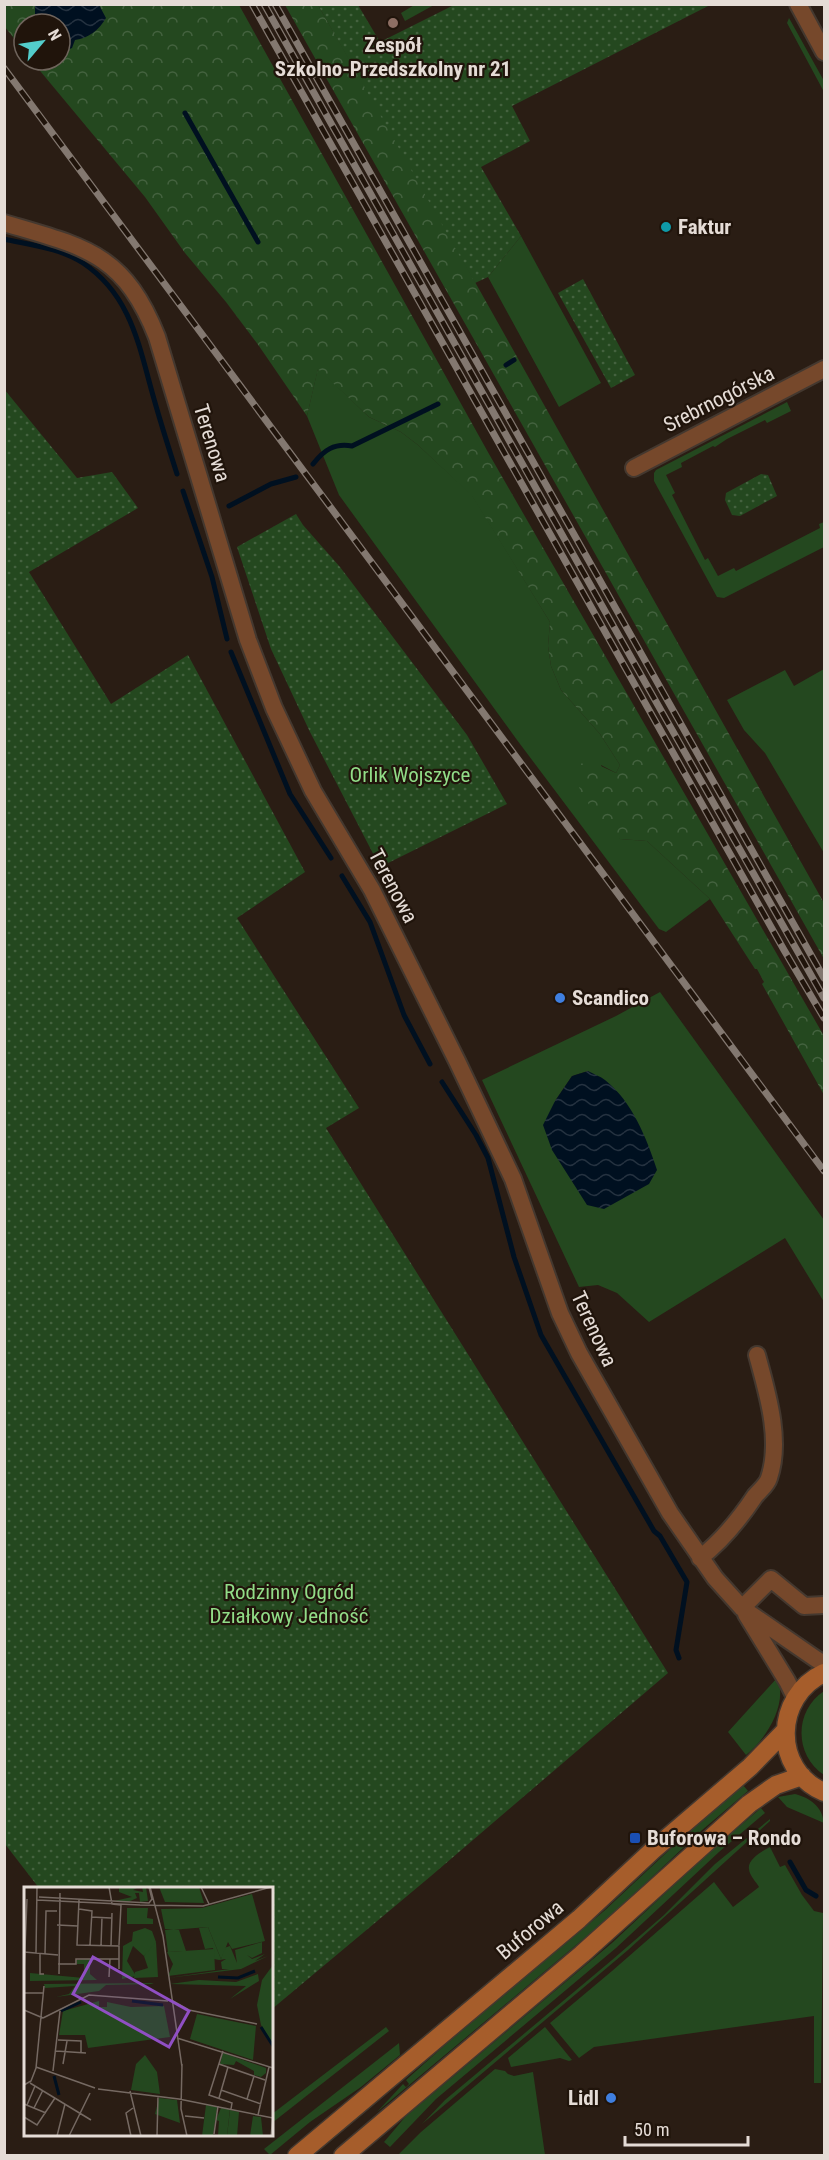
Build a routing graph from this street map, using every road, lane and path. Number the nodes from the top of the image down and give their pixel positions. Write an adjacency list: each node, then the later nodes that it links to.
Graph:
1 (798, 4): 2 (street)
2 (825, 52)
3 (4, 224): 7 (street, Terenowa)
4 (825, 369): 5 (street, Srebrnogórska)
5 (634, 468)
6 (757, 1355): 7 (street)
7 (700, 1558): 9 (street, Terenowa)
8 (825, 1605): 9 (street)
9 (742, 1608): 10 (street, Terenowa); 12 (street, Terenowa)
10 (825, 1664)
11 (825, 1673): 12 (main road)
12 (795, 1697): 13 (main road)
13 (785, 1731): 14 (main road); 16 (main road, Buforowa)
14 (802, 1776): 15 (main road); 17 (main road)
15 (825, 1792)
16 (297, 2156)
17 (343, 2156)

